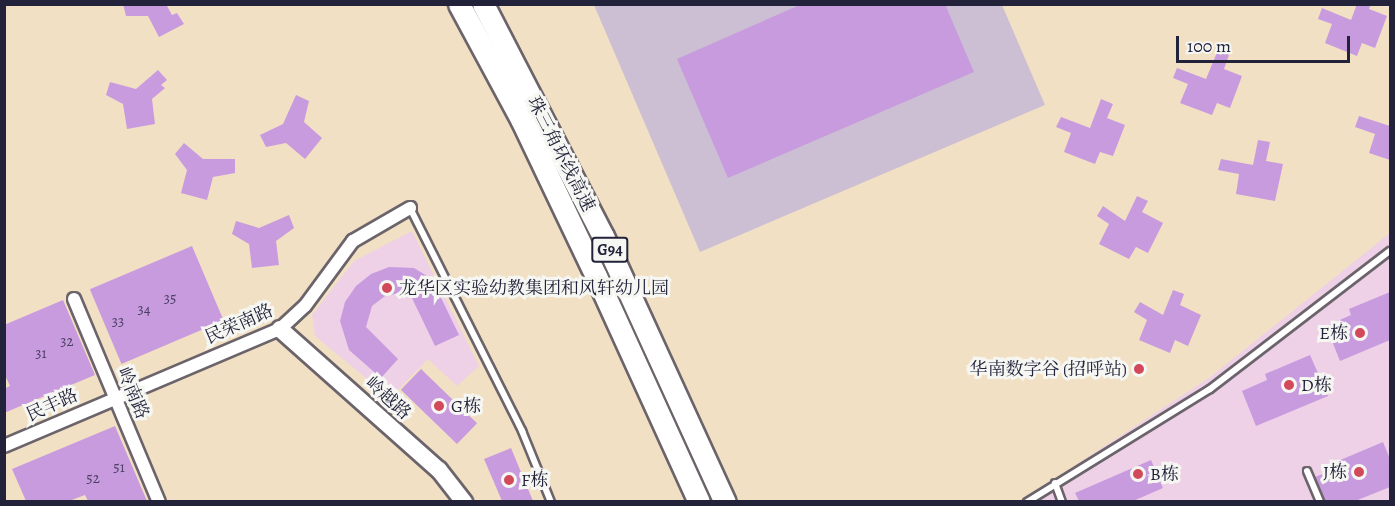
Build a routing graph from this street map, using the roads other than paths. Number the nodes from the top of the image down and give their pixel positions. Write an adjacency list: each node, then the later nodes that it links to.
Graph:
1 (459, 4): 14 (highway, 珠三角环线高速 / G94)
2 (483, 4): 15 (highway, 珠三角环线高速 / G94)
3 (410, 208): 6 (street, 民荣南路); 13 (lane)
4 (1390, 251): 10 (lane)
5 (74, 299): 7 (street, 岭南路)
6 (280, 328): 7 (street, 民荣南路); 12 (street, 岭越路)
7 (114, 396): 8 (street, 民丰路); 11 (street, 岭南路)
8 (4, 446)
9 (1307, 471): 18 (lane)
10 (1055, 483): 16 (lane); 17 (lane)
11 (159, 501)
12 (464, 501)
13 (551, 501)
14 (699, 501)
15 (725, 501)
16 (1027, 501)
17 (1062, 501)
18 (1320, 501)

